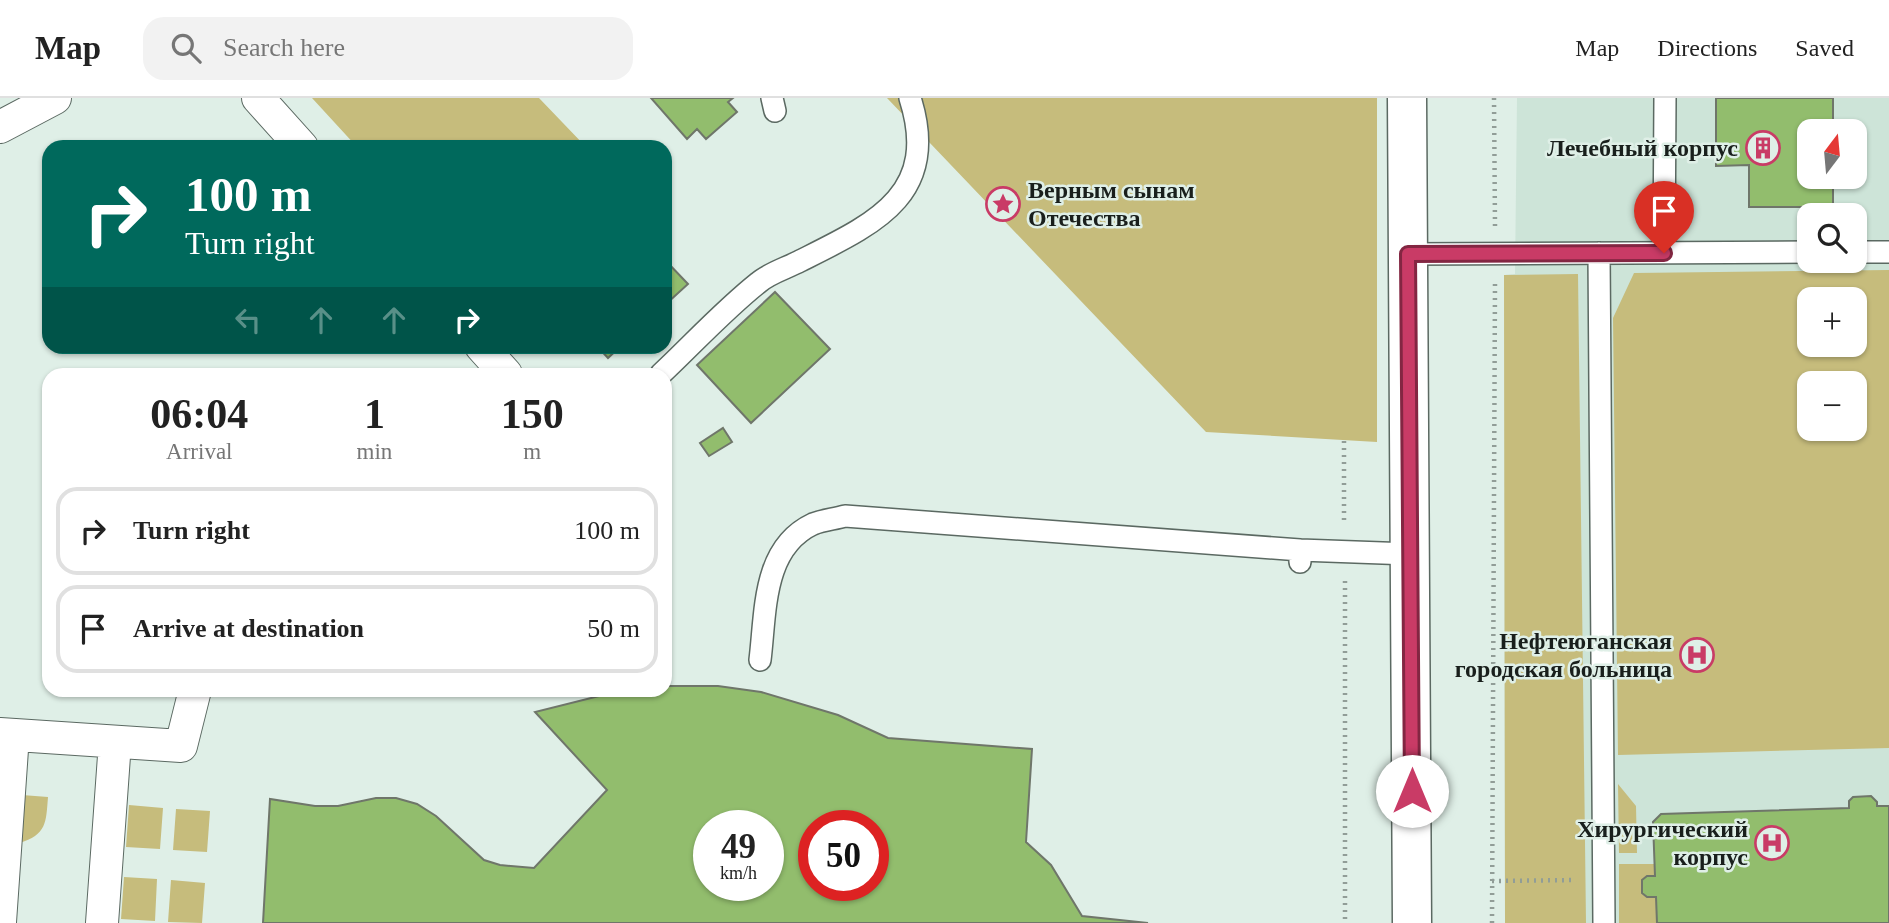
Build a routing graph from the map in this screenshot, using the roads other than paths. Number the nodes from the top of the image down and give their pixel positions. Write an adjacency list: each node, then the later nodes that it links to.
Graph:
1 (55, 98): 6 (street)
2 (258, 98): 7 (street)
3 (910, 98): 16 (lane)
4 (1408, 98): 13 (main road)
5 (1665, 98): 12 (lane)
6 (0, 127)
7 (296, 140)
8 (1797, 252): 12 (lane)
9 (1867, 252): 10 (lane)
10 (1889, 252)
11 (1599, 253): 12 (lane); 13 (lane); 25 (lane)
12 (1664, 253)
13 (1408, 254): 17 (main road)
14 (488, 354): 15 (street)
15 (501, 368)
16 (667, 368)
17 (1410, 554): 18 (lane); 24 (main road)
18 (760, 660)
19 (193, 697): 21 (street)
20 (6, 734): 21 (street); 22 (street)
21 (115, 741): 23 (street)
22 (0, 922)
23 (102, 923)
24 (1412, 923)
25 (1604, 923)

